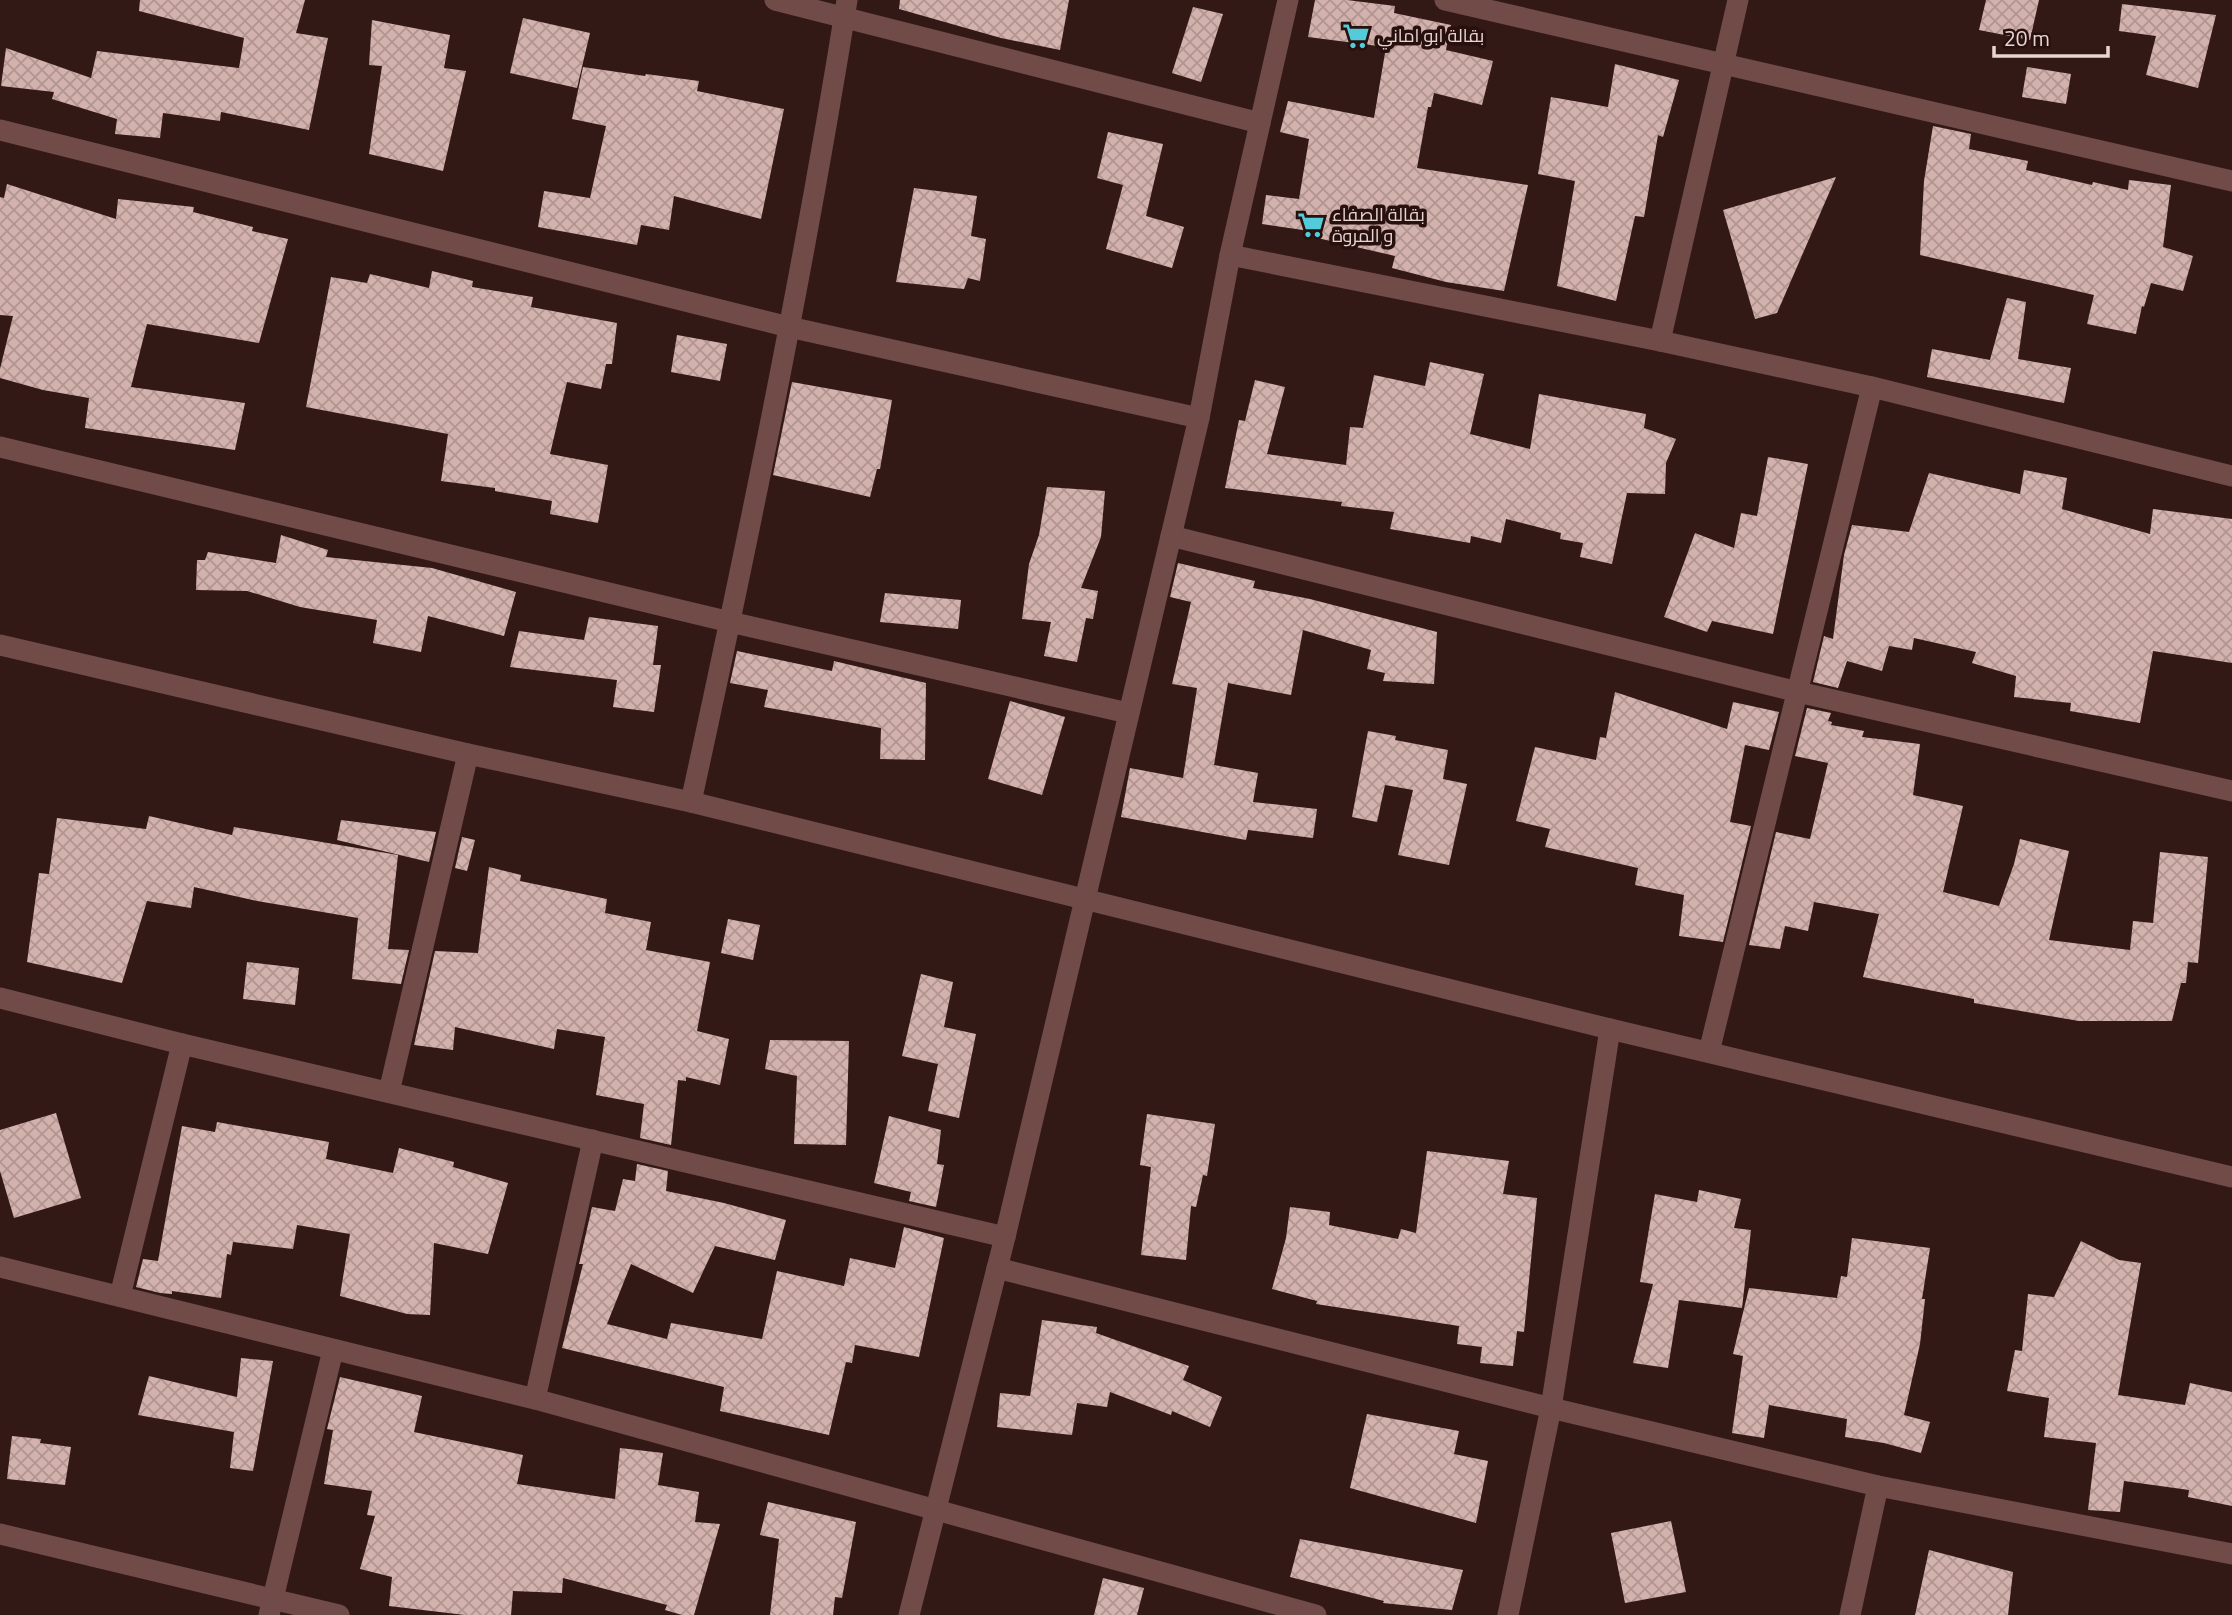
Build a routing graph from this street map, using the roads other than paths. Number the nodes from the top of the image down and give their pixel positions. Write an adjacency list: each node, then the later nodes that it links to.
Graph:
1 (775, 0): 5 (street)
2 (1287, 0): 7 (street)
3 (1446, 0): 6 (street)
4 (1738, 0): 6 (street)
5 (846, 9): 7 (street); 11 (street)
6 (1724, 63): 9 (street); 12 (street)
7 (1260, 123): 10 (street)
8 (0, 131): 11 (street)
9 (2232, 181)
10 (1230, 255): 12 (street); 14 (street)
11 (789, 327): 14 (street); 18 (street)
12 (1660, 341): 13 (street)
13 (1872, 387): 16 (street); 20 (street)
14 (1199, 418): 17 (street)
15 (0, 447): 18 (street)
16 (2232, 476)
17 (1171, 536): 20 (street); 21 (street)
18 (730, 622): 21 (street); 24 (street)
19 (0, 645): 22 (street)
20 (1798, 692): 23 (street); 29 (street)
21 (1128, 713): 25 (street)
22 (468, 754): 24 (street); 30 (street)
23 (2232, 791)
24 (691, 802): 25 (street)
25 (1085, 897): 27 (street); 33 (street)
26 (0, 998): 28 (street)
27 (1610, 1029): 29 (street); 39 (street)
28 (181, 1044): 30 (street); 36 (street)
29 (1709, 1052): 32 (street)
30 (389, 1092): 31 (street)
31 (593, 1140): 33 (street); 38 (street)
32 (2232, 1177)
33 (1005, 1237): 35 (street)
34 (0, 1267): 36 (street)
35 (997, 1268): 39 (street); 41 (street)
36 (120, 1296): 37 (street)
37 (334, 1350): 38 (street); 44 (street)
38 (535, 1399): 41 (street)
39 (1551, 1408): 40 (street); 48 (street)
40 (1878, 1486): 43 (street); 49 (street)
41 (936, 1509): 46 (street); 47 (street)
42 (0, 1534): 44 (street)
43 (2232, 1554)
44 (271, 1607): 45 (street)
45 (340, 1615)
46 (909, 1615)
47 (1317, 1615)
48 (1508, 1615)
49 (1850, 1615)

